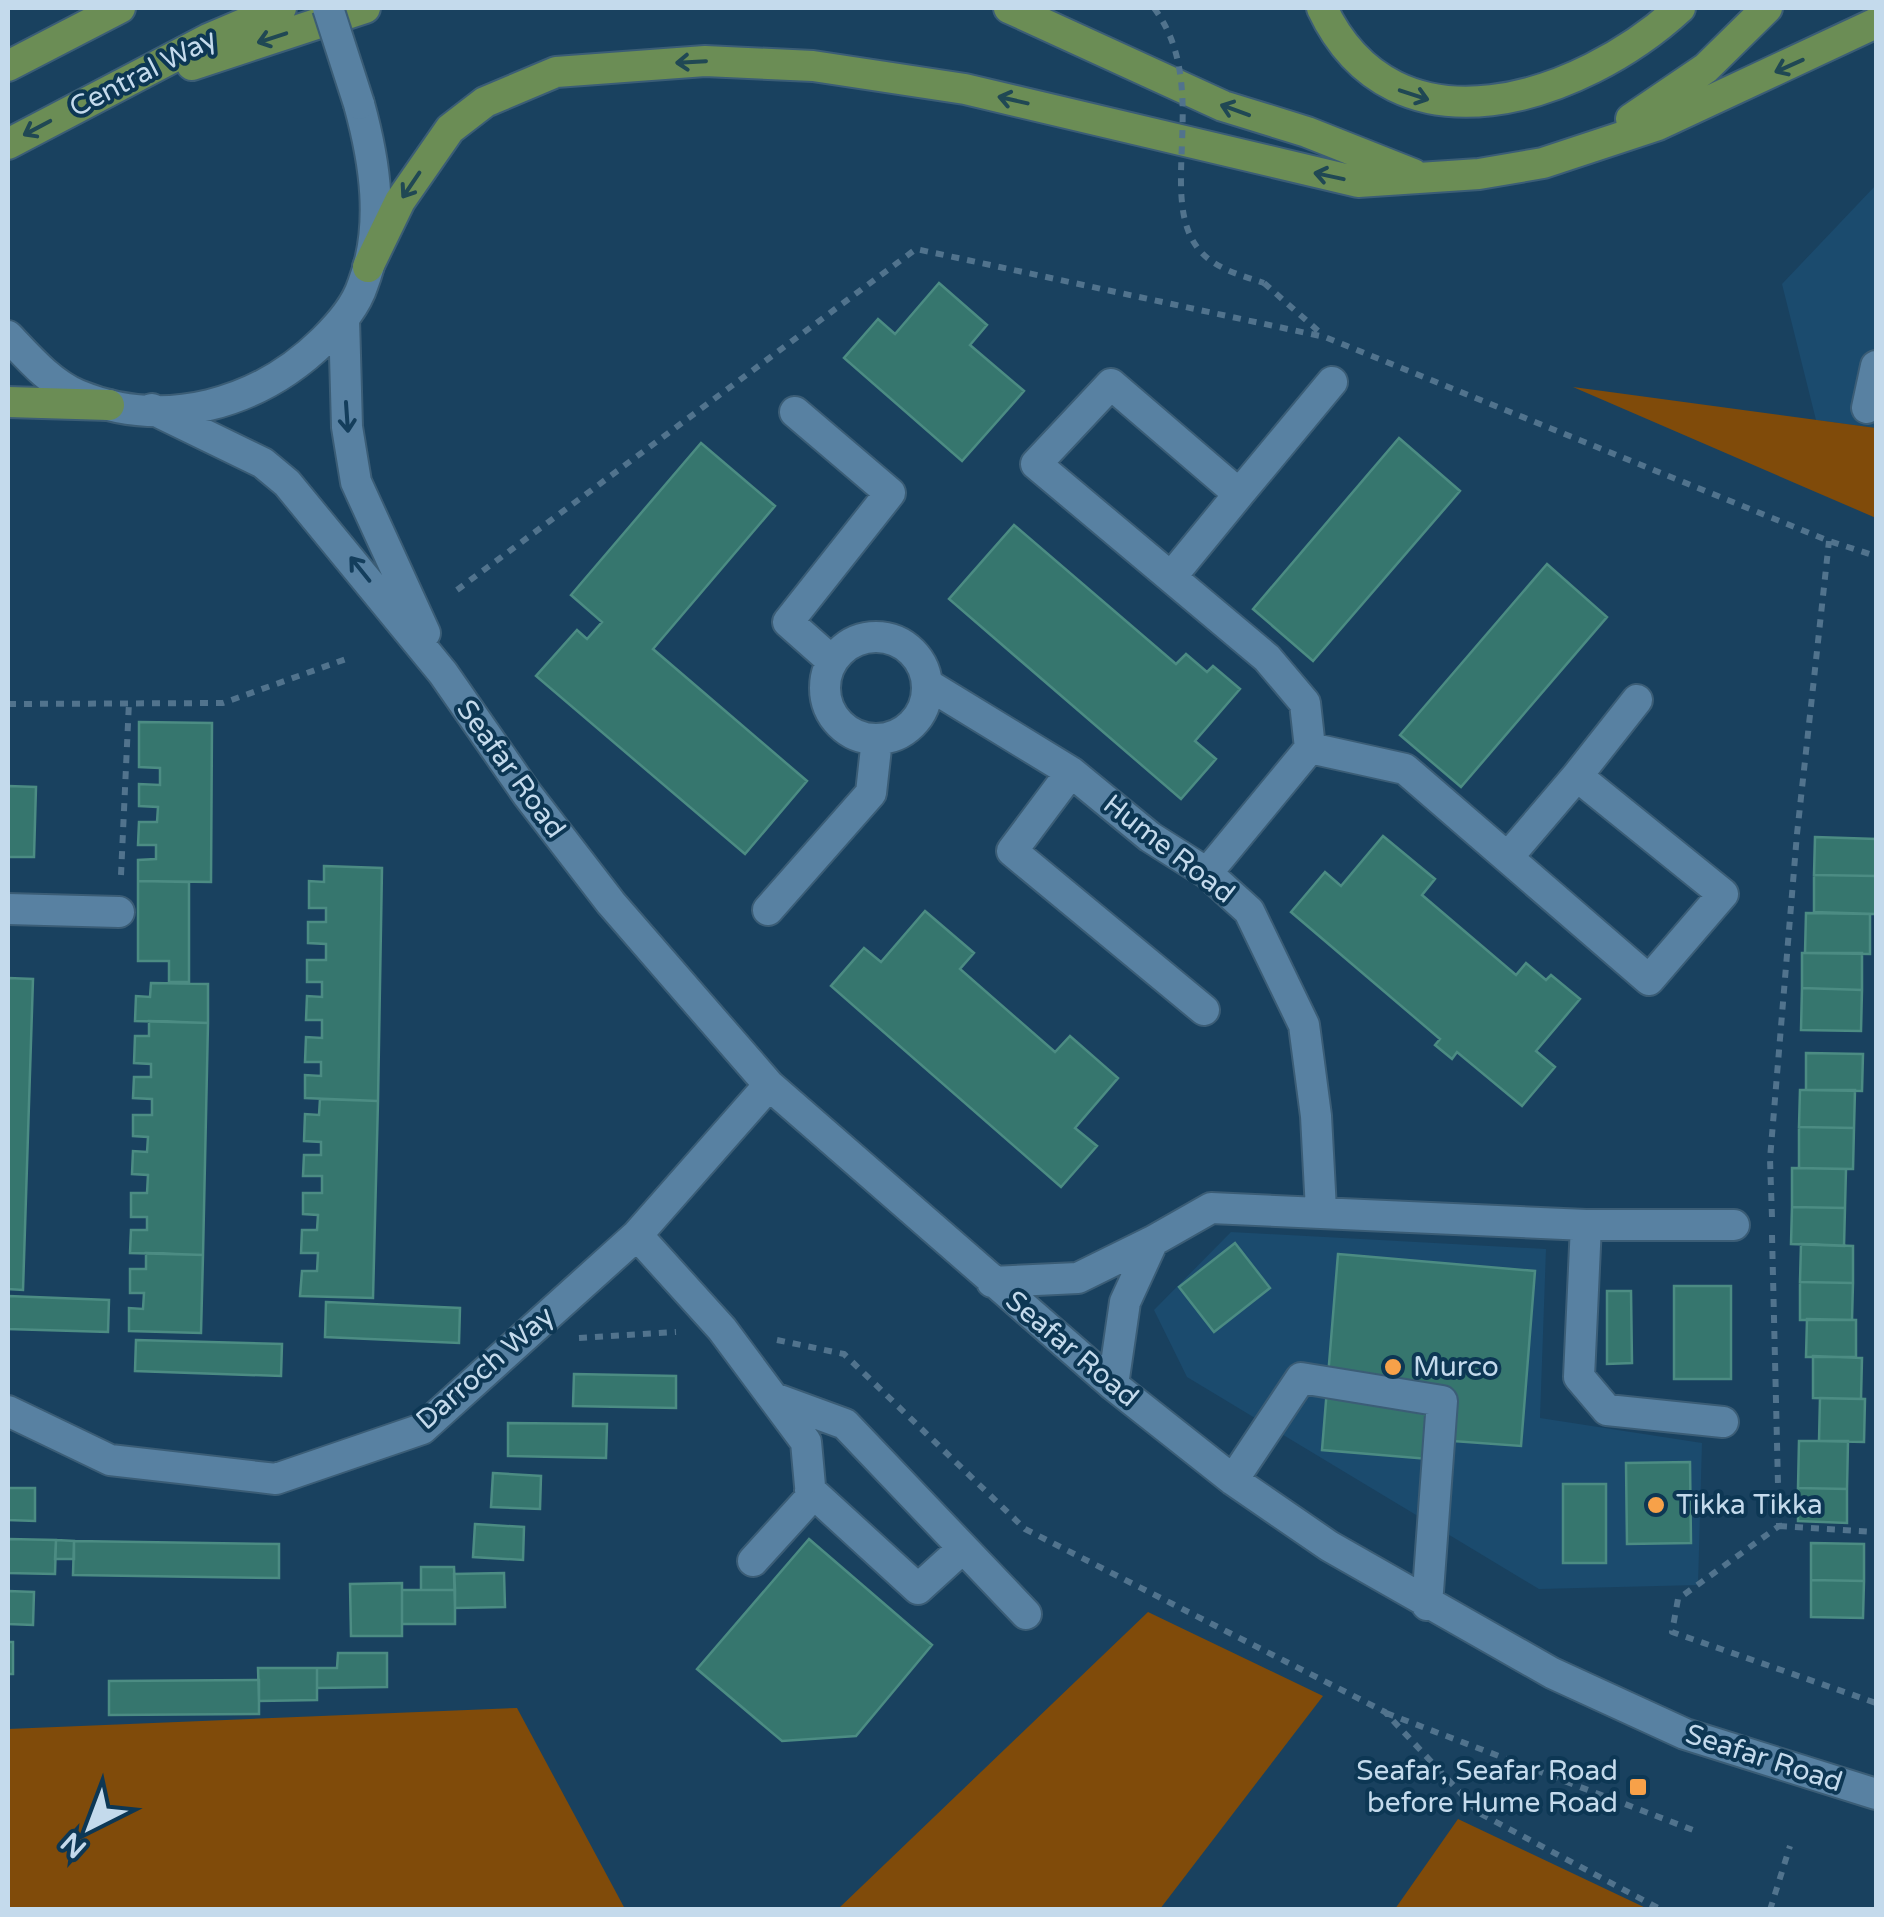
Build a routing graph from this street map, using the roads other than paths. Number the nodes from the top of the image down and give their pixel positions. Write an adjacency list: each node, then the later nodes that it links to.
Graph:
1 (120, 8): 10 (main road)
2 (282, 8): 11 (main road, Central Way)
3 (328, 8): 15 (street, bridge)
4 (365, 8): 11 (main road, one-way to 11)
5 (1009, 8): 14 (main road, one-way to 5)
6 (1322, 8): 7 (main road, one-way to 7)
7 (1680, 8)
8 (1767, 8): 13 (main road)
9 (1876, 23): 13 (main road, one-way to 13)
10 (8, 66)
11 (94, 98): 12 (main road, Central Way, one-way to 12)
12 (8, 144)
13 (1543, 164): 14 (main road)
14 (1426, 179): 15 (main road, one-way to 15)
15 (368, 267): 16 (street)
16 (344, 319): 23 (street); 28 (street, Seafar Road, one-way to 28)
17 (8, 336): 21 (street)
18 (1876, 366): 22 (street)
19 (1332, 382): 25 (street)
20 (8, 402): 21 (main road)
21 (109, 405): 23 (street)
22 (1867, 408)
23 (152, 409): 28 (street, Seafar Road, one-way to 23)
24 (795, 412): 27 (street)
25 (1240, 494): 26 (street); 26 (street)
26 (1171, 577): 32 (street)
27 (832, 661): 29 (street); 31 (street)
28 (443, 672): 41 (street, Seafar Road)
29 (927, 684): 31 (street); 33 (street, Hume Road)
30 (1637, 700): 34 (street)
31 (877, 739): 38 (street)
32 (1310, 748): 35 (street); 36 (street)
33 (1071, 772): 36 (street, Hume Road); 40 (street)
34 (1577, 776): 35 (street); 35 (street)
35 (1508, 858)
36 (1207, 873): 42 (street, Hume Road)
37 (8, 909): 39 (street)
38 (768, 910)
39 (119, 912)
40 (1204, 1010)
41 (769, 1085): 45 (street, Darroch Way); 47 (street, Seafar Road)
42 (1321, 1210): 44 (street); 46 (street)
43 (1734, 1225): 44 (street)
44 (1586, 1226): 51 (street)
45 (637, 1234): 49 (street); 50 (street, Darroch Way)
46 (1154, 1241): 47 (street); 48 (street)
47 (992, 1282): 48 (street, Seafar Road)
48 (1113, 1385): 52 (street, Seafar Road)
49 (774, 1398): 53 (street); 54 (street)
50 (8, 1411)
51 (1723, 1422)
52 (1234, 1480): 56 (street, Seafar Road); 56 (street)
53 (810, 1490): 54 (street); 55 (street)
54 (963, 1548): 57 (street)
55 (754, 1561)
56 (1427, 1605): 58 (street, Seafar Road)
57 (1026, 1614)
58 (1876, 1794)

